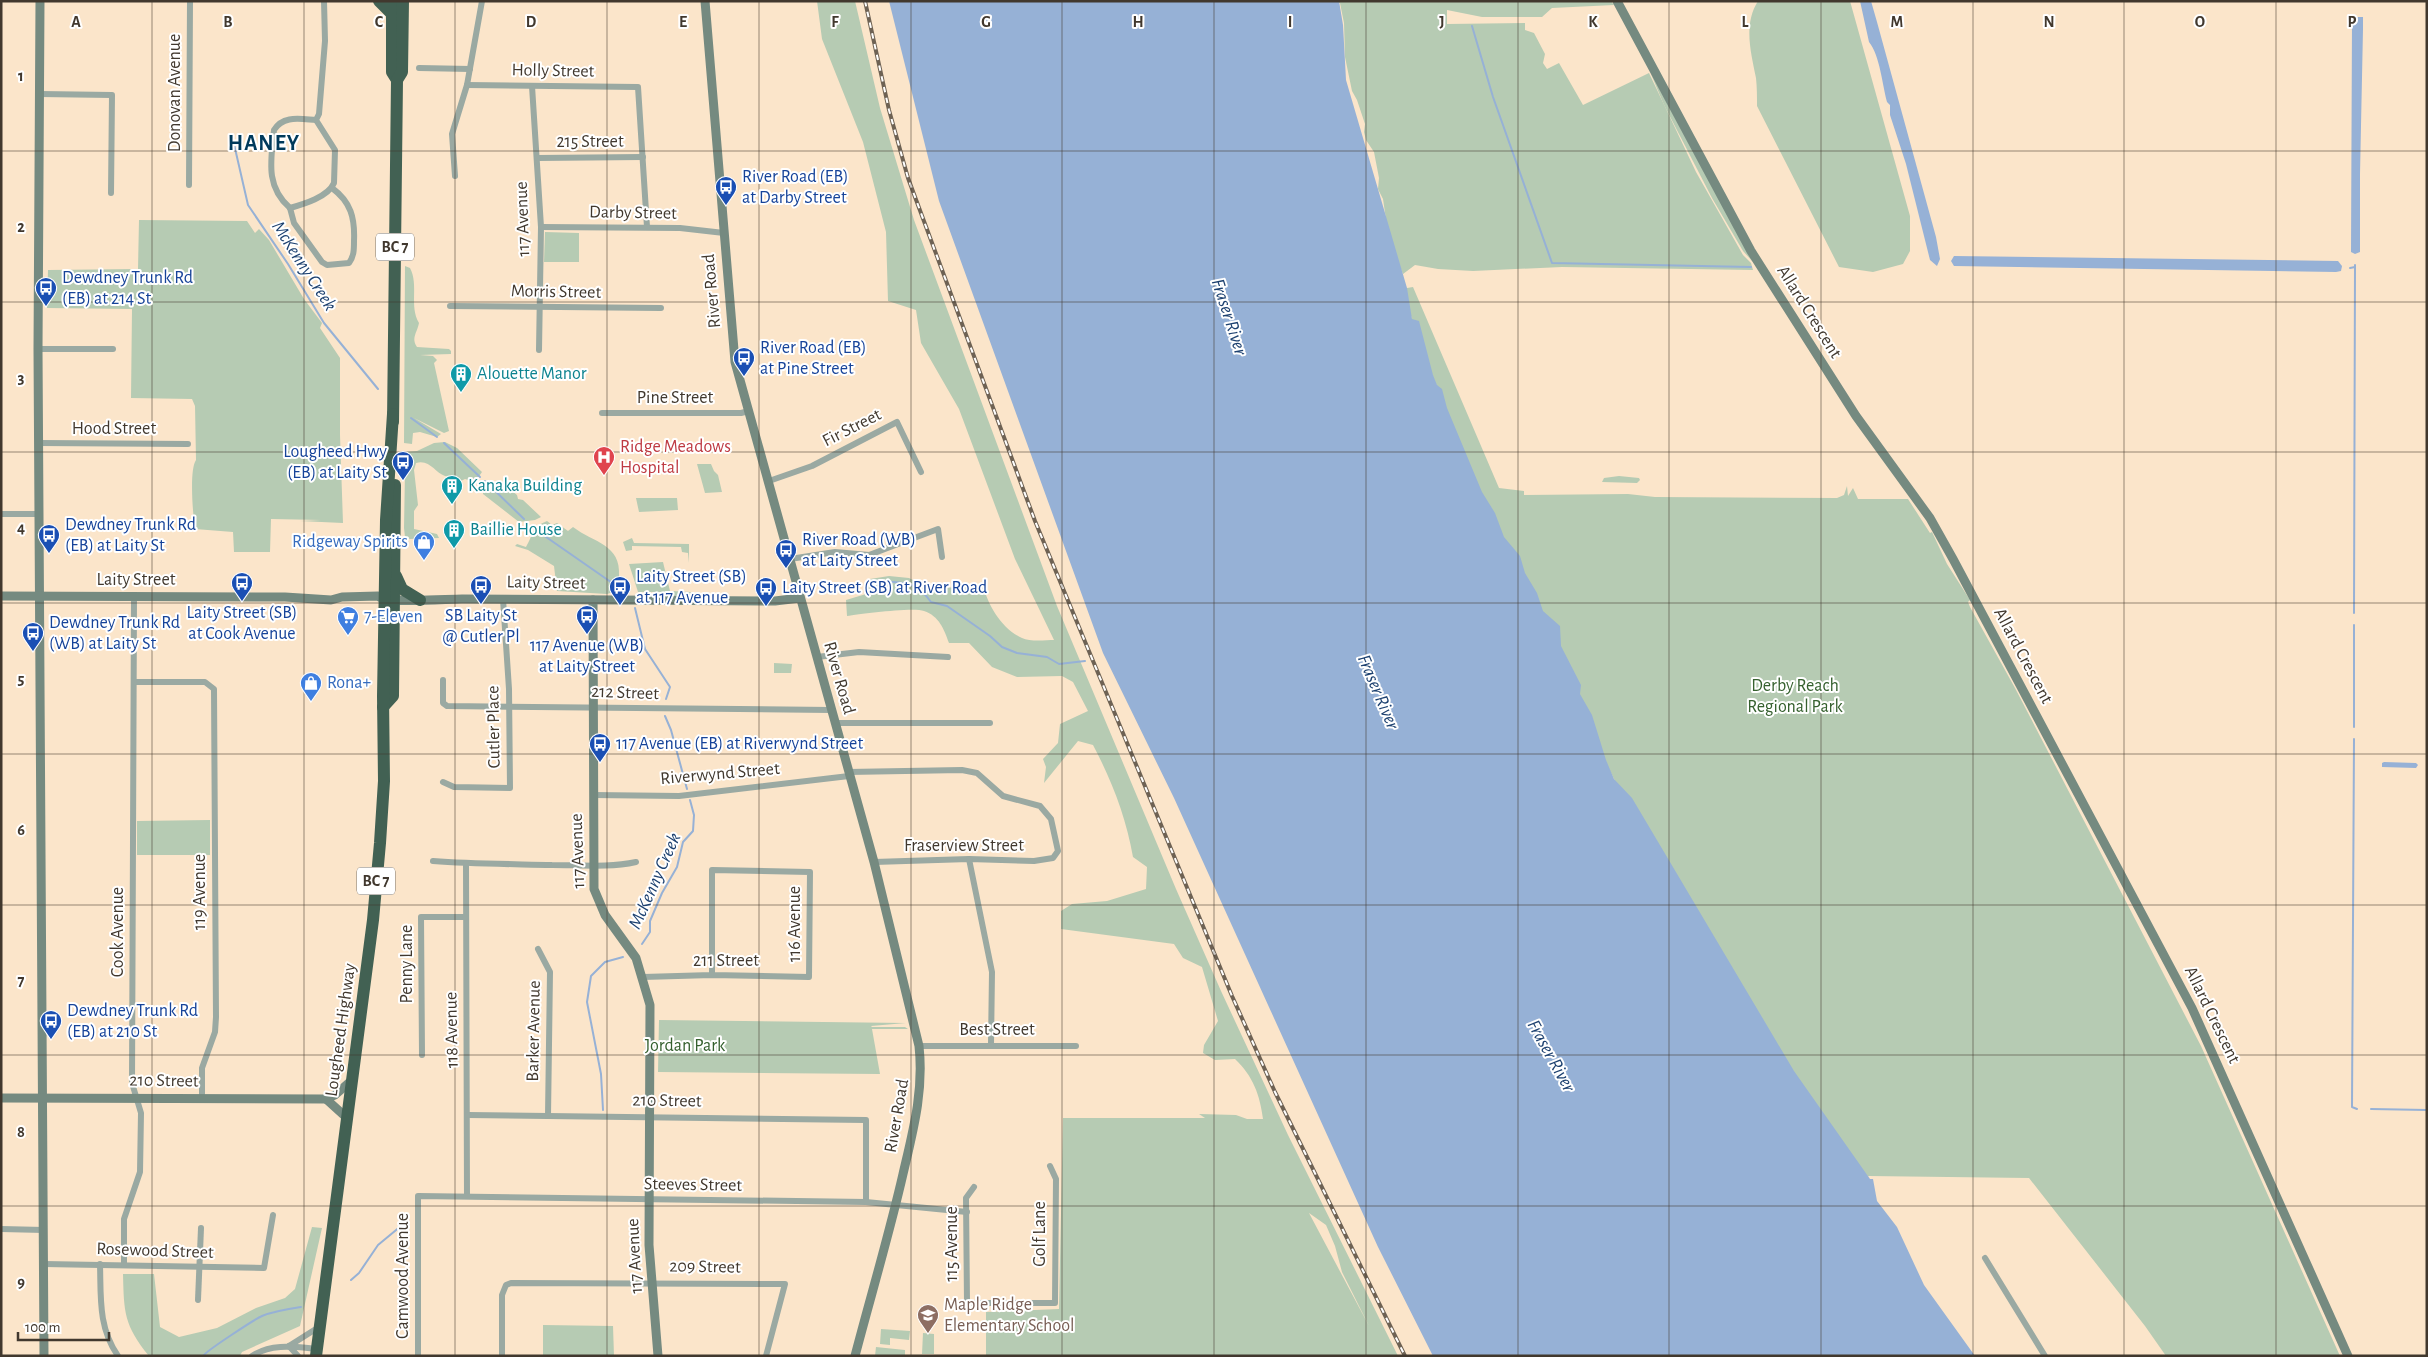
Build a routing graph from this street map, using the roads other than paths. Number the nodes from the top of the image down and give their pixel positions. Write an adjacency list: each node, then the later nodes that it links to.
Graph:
1 (40, 1): 16 (street)
2 (190, 1): 21 (street, Donovan Avenue)
3 (324, 1): 17 (street)
4 (378, 1): 10 (highway)
5 (403, 1): 13 (highway, Lougheed Highway / BC 7)
6 (482, 1): 12 (street)
7 (696, 1): 8 (street)
8 (705, 1): 27 (street, River Road)
9 (1617, 1): 125 (street, Allard Crescent)
10 (392, 8): 13 (highway, Lougheed Highway / BC 7)
11 (419, 68): 12 (street)
12 (470, 69): 14 (street)
13 (397, 80): 36 (highway, Lougheed Highway / BC 7)
14 (467, 85): 15 (street, Holly Street); 20 (street)
15 (532, 86): 18 (street, Holly Street); 19 (street, 117 Avenue)
16 (40, 94): 23 (street); 31 (street)
17 (316, 120): 22 (street); 24 (street)
18 (643, 157): 19 (street, 215 Street); 26 (street)
19 (537, 158): 25 (street, 117 Avenue)
20 (456, 176)
21 (189, 185)
22 (332, 188): 24 (street); 24 (street)
23 (111, 193)
24 (290, 208)
25 (541, 227): 26 (street, Darby Street); 29 (street, 117 Avenue)
26 (647, 227): 27 (street, Darby Street)
27 (724, 233): 34 (street, River Road)
28 (450, 306): 29 (street, Morris Street)
29 (540, 307): 30 (street, Morris Street); 33 (street, 117 Avenue)
30 (661, 308)
31 (38, 349): 32 (street); 37 (street)
32 (113, 349)
33 (540, 350)
34 (749, 411): 35 (street, Pine Street); 40 (street, River Road)
35 (602, 412)
36 (393, 414): 45 (highway, Lougheed Highway / BC 7); 50 (highway, Lougheed Highway / BC 7)
37 (40, 444): 38 (street, Hood Street); 42 (street)
38 (188, 444)
39 (921, 472): 40 (street, Fir Street)
40 (769, 481): 44 (street, River Road)
41 (1, 514): 42 (street)
42 (40, 514): 47 (street)
43 (942, 557): 44 (street)
44 (790, 559): 49 (street, River Road)
45 (395, 574): 50 (highway, Lougheed Highway / BC 7); 52 (highway)
46 (1, 596): 47 (street, Laity Street)
47 (41, 596): 48 (street, Laity Street); 83 (street)
48 (134, 597): 50 (street, Laity Street); 57 (street, Cook Avenue)
49 (800, 598): 53 (street, Laity Street); 55 (street, River Road)
50 (387, 599): 52 (street, Laity Street); 82 (highway, Lougheed Highway / BC 7)
51 (503, 599): 52 (street, Laity Street); 53 (street, Laity Street); 58 (street, Cutler Place)
52 (420, 600)
53 (593, 600): 59 (street, 117 Avenue)
54 (948, 656): 55 (street)
55 (817, 657): 60 (street, River Road)
56 (443, 680): 58 (street, 212 Street)
57 (134, 682): 84 (street, Cook Avenue); 86 (street, 119 Avenue)
58 (510, 706): 59 (street, 212 Street); 64 (street, Cutler Place)
59 (593, 708): 60 (street, 212 Street); 65 (street, 117 Avenue)
60 (831, 710): 61 (street, River Road)
61 (835, 723): 62 (street); 63 (street, River Road)
62 (990, 723)
63 (849, 774): 65 (street, Riverwynd Street); 66 (street, Riverwynd Street); 70 (street, River Road)
64 (443, 782)
65 (593, 795): 72 (street, 117 Avenue)
66 (1053, 858): 67 (street, Fraserview Street)
67 (969, 859): 70 (street, Fraserview Street); 78 (street)
68 (433, 861): 71 (street)
69 (636, 862): 72 (street)
70 (874, 862): 79 (street, River Road)
71 (466, 864): 72 (street); 73 (street, 118 Avenue)
72 (593, 866): 76 (street, 117 Avenue)
73 (466, 916): 81 (street, Penny Lane); 88 (street, 118 Avenue)
74 (538, 949): 89 (street, Barker Avenue)
75 (712, 975): 76 (street, 211 Street); 77 (street, 211 Street); 77 (street, 116 Avenue)
76 (643, 977): 90 (street, 117 Avenue)
77 (809, 977)
78 (991, 1045): 79 (street, Best Street); 80 (street, Best Street)
79 (919, 1046): 98 (street, River Road)
80 (1076, 1046)
81 (422, 1055)
82 (352, 1080): 87 (street); 91 (highway, Lougheed Highway / BC 7)
83 (44, 1097): 84 (street, 210 Street); 85 (street, 210 Street); 103 (street)
84 (137, 1097): 86 (street, 210 Street); 107 (street, Cook Avenue)
85 (1, 1098)
86 (202, 1098): 87 (street, 210 Street)
87 (326, 1099): 91 (street)
88 (468, 1115): 89 (street, 210 Street); 95 (street, 118 Avenue)
89 (548, 1116): 90 (street, 210 Street)
90 (650, 1117): 96 (street, 117 Avenue); 97 (street, 210 Street)
91 (347, 1118): 112 (highway, Lougheed Highway / BC 7)
92 (1050, 1166): 111 (street, Golf Lane)
93 (974, 1187): 99 (street, 115 Avenue)
94 (418, 1196): 95 (street, Steeves Street); 119 (street, Camwood Avenue)
95 (467, 1196): 96 (street, Steeves Street)
96 (649, 1200): 97 (street, Steeves Street); 109 (street, 117 Avenue)
97 (866, 1202): 98 (street, Steeves Street)
98 (896, 1204): 99 (street, Steeves Street); 123 (street, River Road)
99 (967, 1212): 111 (street, 115 Avenue)
100 (273, 1215): 108 (street, Rosewood Street)
101 (201, 1228): 108 (street)
102 (1, 1229): 103 (street)
103 (44, 1230): 105 (street)
104 (1985, 1258): 124 (street)
105 (44, 1264): 106 (street, Rosewood Street); 115 (street)
106 (100, 1264): 107 (street, Rosewood Street); 116 (street)
107 (124, 1264): 108 (street, Rosewood Street)
108 (200, 1268): 110 (street)
109 (652, 1282): 120 (street, 209 Street); 121 (street, 117 Avenue); 122 (street, 209 Street)
110 (198, 1300)
111 (967, 1303)
112 (320, 1326): 113 (street); 114 (highway, Lougheed Highway / BC 7)
113 (288, 1346): 114 (street); 117 (street); 118 (street)
114 (317, 1352)
115 (44, 1356)
116 (118, 1356)
117 (252, 1356)
118 (298, 1356)
119 (418, 1356)
120 (502, 1356)
121 (658, 1356)
122 (766, 1356)
123 (855, 1356)
124 (2045, 1356)
125 (2348, 1356)

